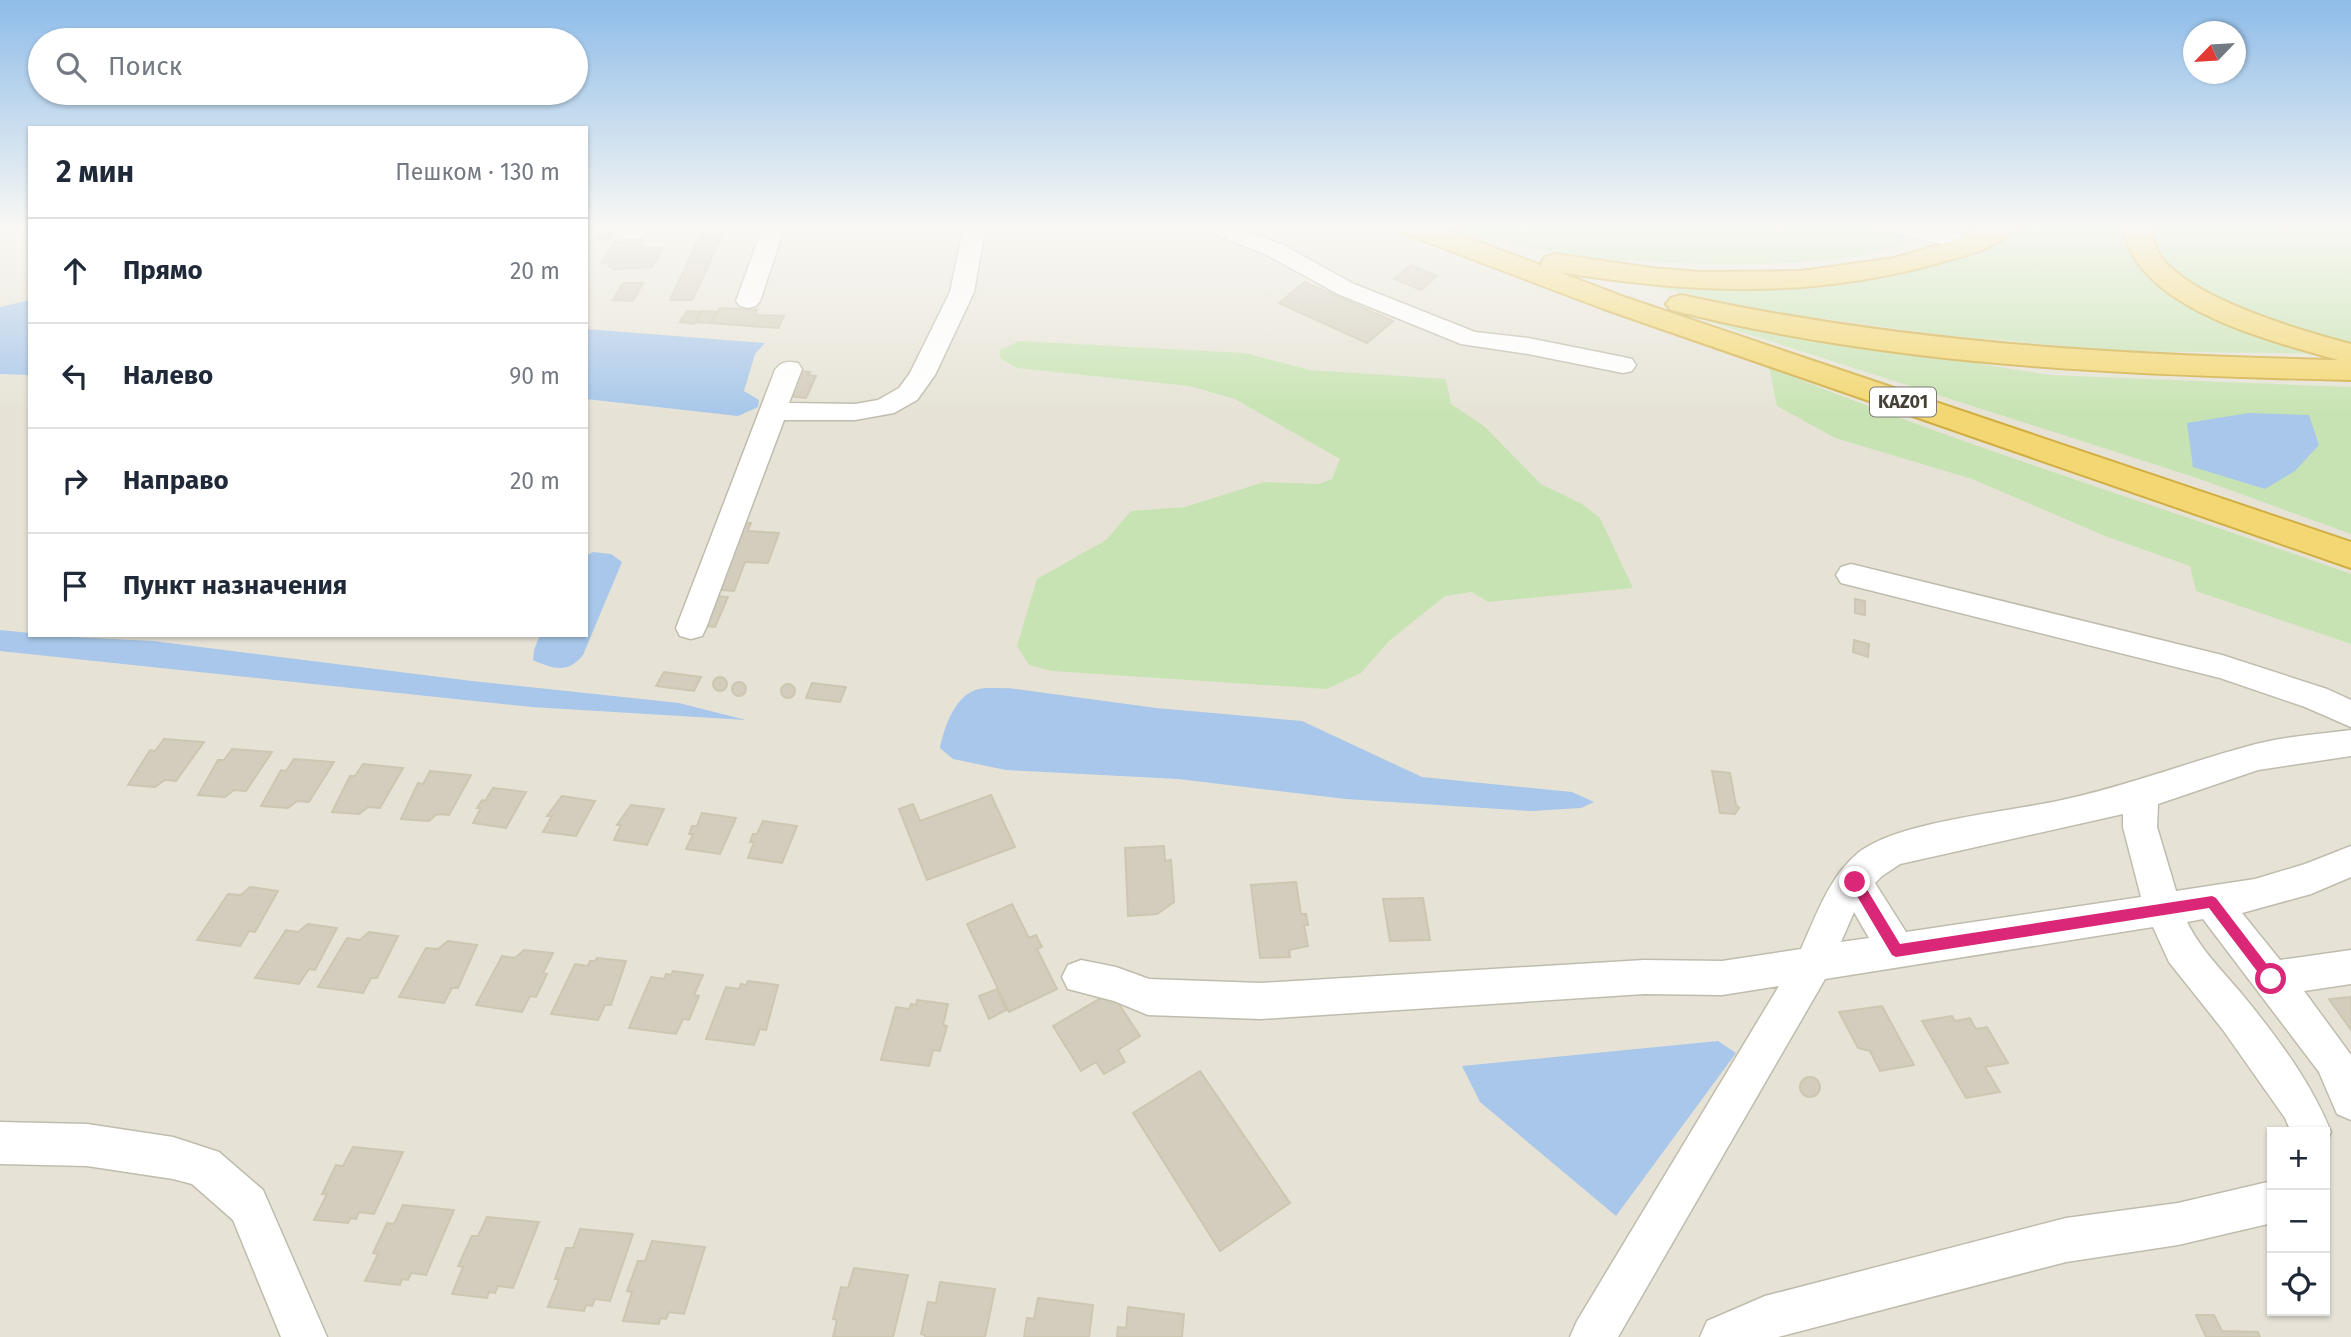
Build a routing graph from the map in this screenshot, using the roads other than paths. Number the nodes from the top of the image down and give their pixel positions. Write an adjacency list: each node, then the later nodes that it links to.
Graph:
1 (752, 288): 7 (street)
2 (963, 288): 12 (street)
3 (1347, 288): 9 (street)
4 (1576, 288): 13 (highway, KАZ01)
5 (1618, 288): 11 (highway, KАZ01)
6 (2183, 288): 8 (highway)
7 (748, 301)
8 (2351, 354)
9 (1623, 365)
10 (789, 369): 12 (street)
11 (2351, 370)
12 (772, 411): 15 (street)
13 (2351, 555)
14 (1850, 575): 16 (street)
15 (691, 628)
16 (2351, 714)
17 (2351, 743): 18 (street)
18 (2141, 795): 20 (street); 22 (street)
19 (2351, 861): 21 (street)
20 (1855, 882): 23 (street); 24 (street)
21 (2212, 902): 22 (street); 27 (street)
22 (2163, 910): 23 (street); 29 (street)
23 (1896, 951): 24 (street)
24 (1813, 964): 26 (street); 33 (street)
25 (2351, 967): 27 (street)
26 (1081, 977)
27 (2271, 979): 28 (street)
28 (2351, 1100)
29 (2309, 1127)
30 (0, 1143): 32 (street)
31 (2267, 1203): 34 (street)
32 (304, 1337)
33 (1593, 1337)
34 (1723, 1337)

